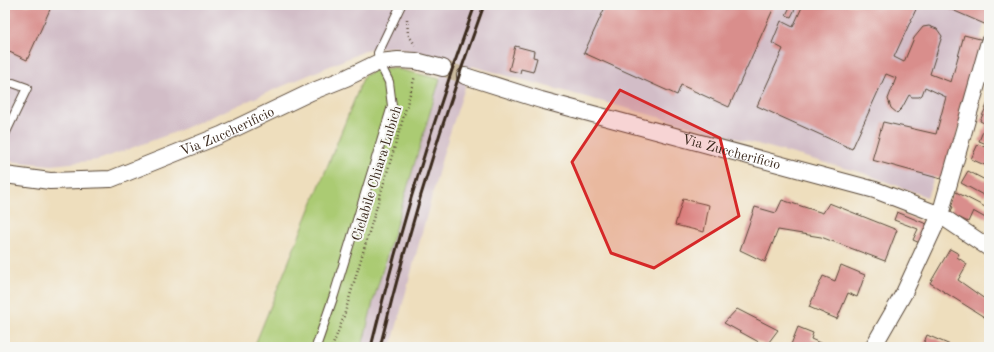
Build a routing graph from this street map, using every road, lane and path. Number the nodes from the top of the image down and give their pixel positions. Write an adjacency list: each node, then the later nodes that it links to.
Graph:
1 (401, 5): 5 (lane)
2 (407, 17): 4 (path, Ciclabile Chiara Lubich)
3 (989, 42): 11 (street)
4 (416, 61): 5 (street, Via Zuccherificio); 6 (street, Via Zuccherificio); 14 (path, Ciclabile Chiara Lubich)
5 (379, 62): 10 (street, Via Zuccherificio); 13 (lane)
6 (443, 68)
7 (465, 76): 11 (street, Via Zuccherificio)
8 (13, 83): 9 (lane)
9 (5, 134)
10 (5, 175)
11 (940, 215): 12 (street, Via Zuccherificio); 15 (street)
12 (989, 248)
13 (316, 347)
14 (332, 347)
15 (873, 347)

